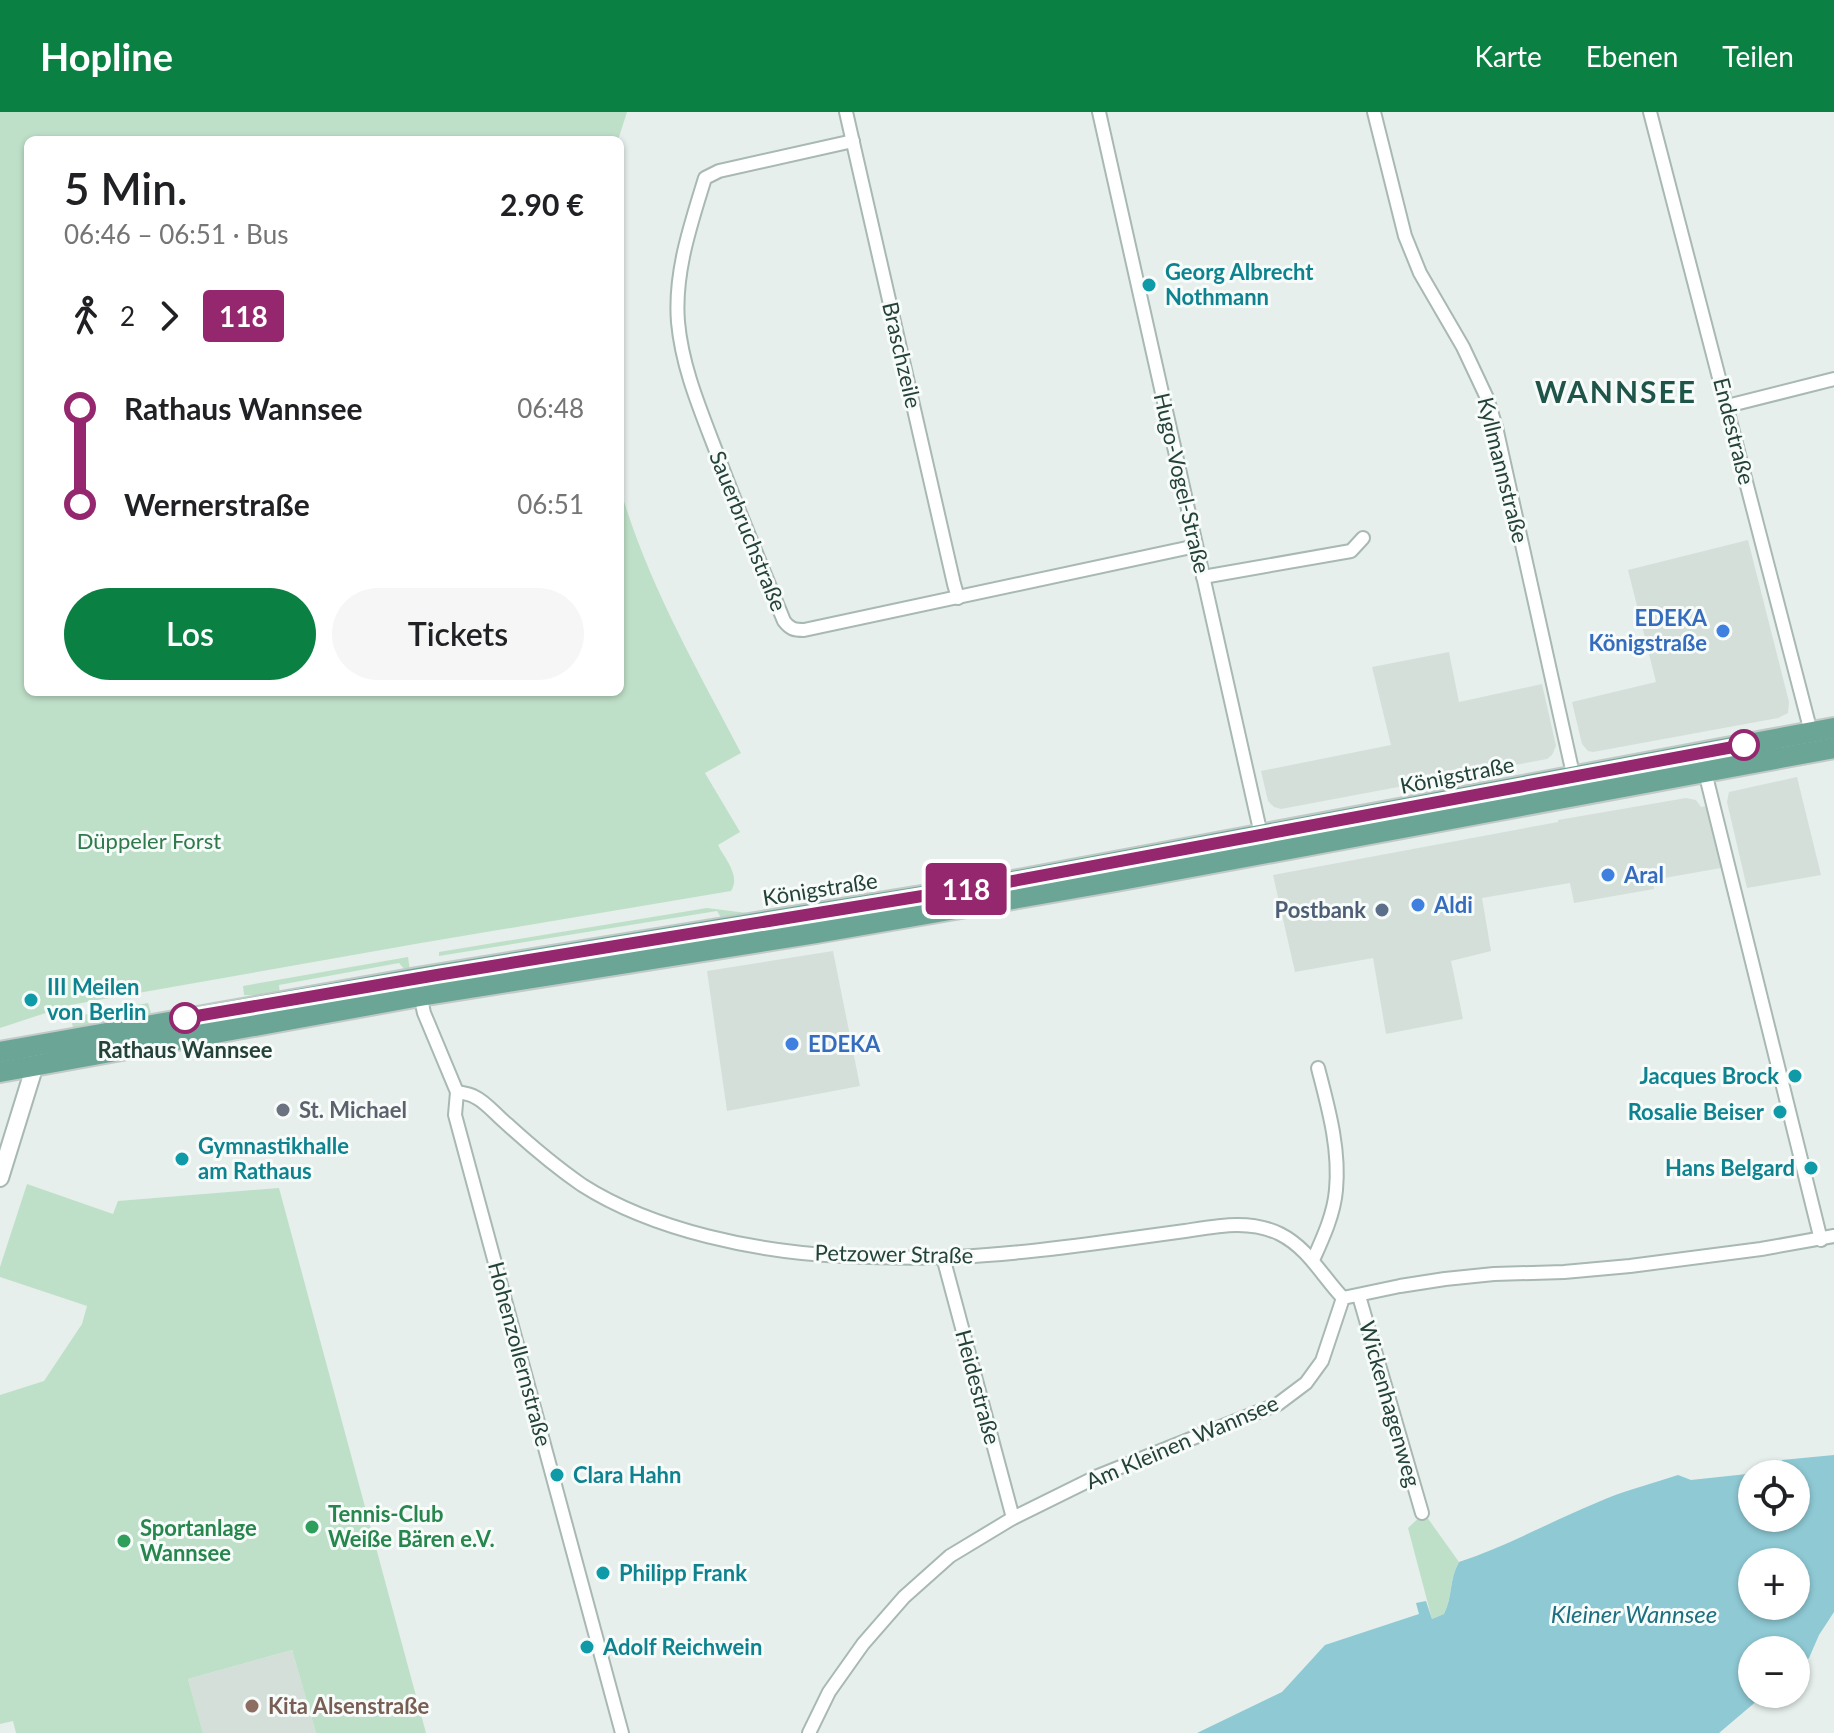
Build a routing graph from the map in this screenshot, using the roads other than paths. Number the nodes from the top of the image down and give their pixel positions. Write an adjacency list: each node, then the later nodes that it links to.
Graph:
1 (846, 112): 5 (street, Braschzeile)
2 (1099, 112): 9 (street, Hugo-Vogel-Straße)
3 (1374, 112): 15 (street, Kyllmannstraße)
4 (1650, 112): 7 (street, Endestraße)
5 (853, 141): 11 (street, Braschzeile); 11 (street, Sauerbruchstraße)
6 (1834, 379): 7 (street)
7 (1727, 406): 13 (street, Endestraße)
8 (1363, 538): 10 (street)
9 (1196, 546): 10 (street, Hugo-Vogel-Straße); 11 (street, Sauerbruchstraße)
10 (1203, 577): 16 (street, Hugo-Vogel-Straße)
11 (958, 598)
12 (1834, 728): 13 (main road, Königstraße)
13 (1820, 744): 14 (main road, Königstraße)
14 (1703, 763): 15 (main road, Königstraße); 25 (street)
15 (1576, 786): 16 (main road, Königstraße)
16 (1263, 845): 17 (main road, Königstraße)
17 (418, 987): 19 (main road, Königstraße); 22 (street, Hohenzollernstraße)
18 (0, 1052): 19 (main road, Königstraße)
19 (35, 1055): 21 (main road, Königstraße); 23 (street)
20 (1318, 1068): 27 (street)
21 (0, 1072)
22 (457, 1092): 26 (street, Petzower Straße); 32 (street, Hohenzollernstraße)
23 (0, 1178)
24 (1834, 1236): 25 (street)
25 (1821, 1240): 28 (street)
26 (943, 1257): 27 (street, Petzower Straße); 31 (street, Heidestraße)
27 (1313, 1260): 29 (street, Petzower Straße)
28 (1359, 1296): 29 (street); 30 (street, Wickenhagenweg)
29 (1343, 1298): 31 (street, Am Kleinen Wannsee)
30 (1422, 1513)
31 (1013, 1518): 33 (street, Am Kleinen Wannsee)
32 (622, 1733)
33 (809, 1733)

